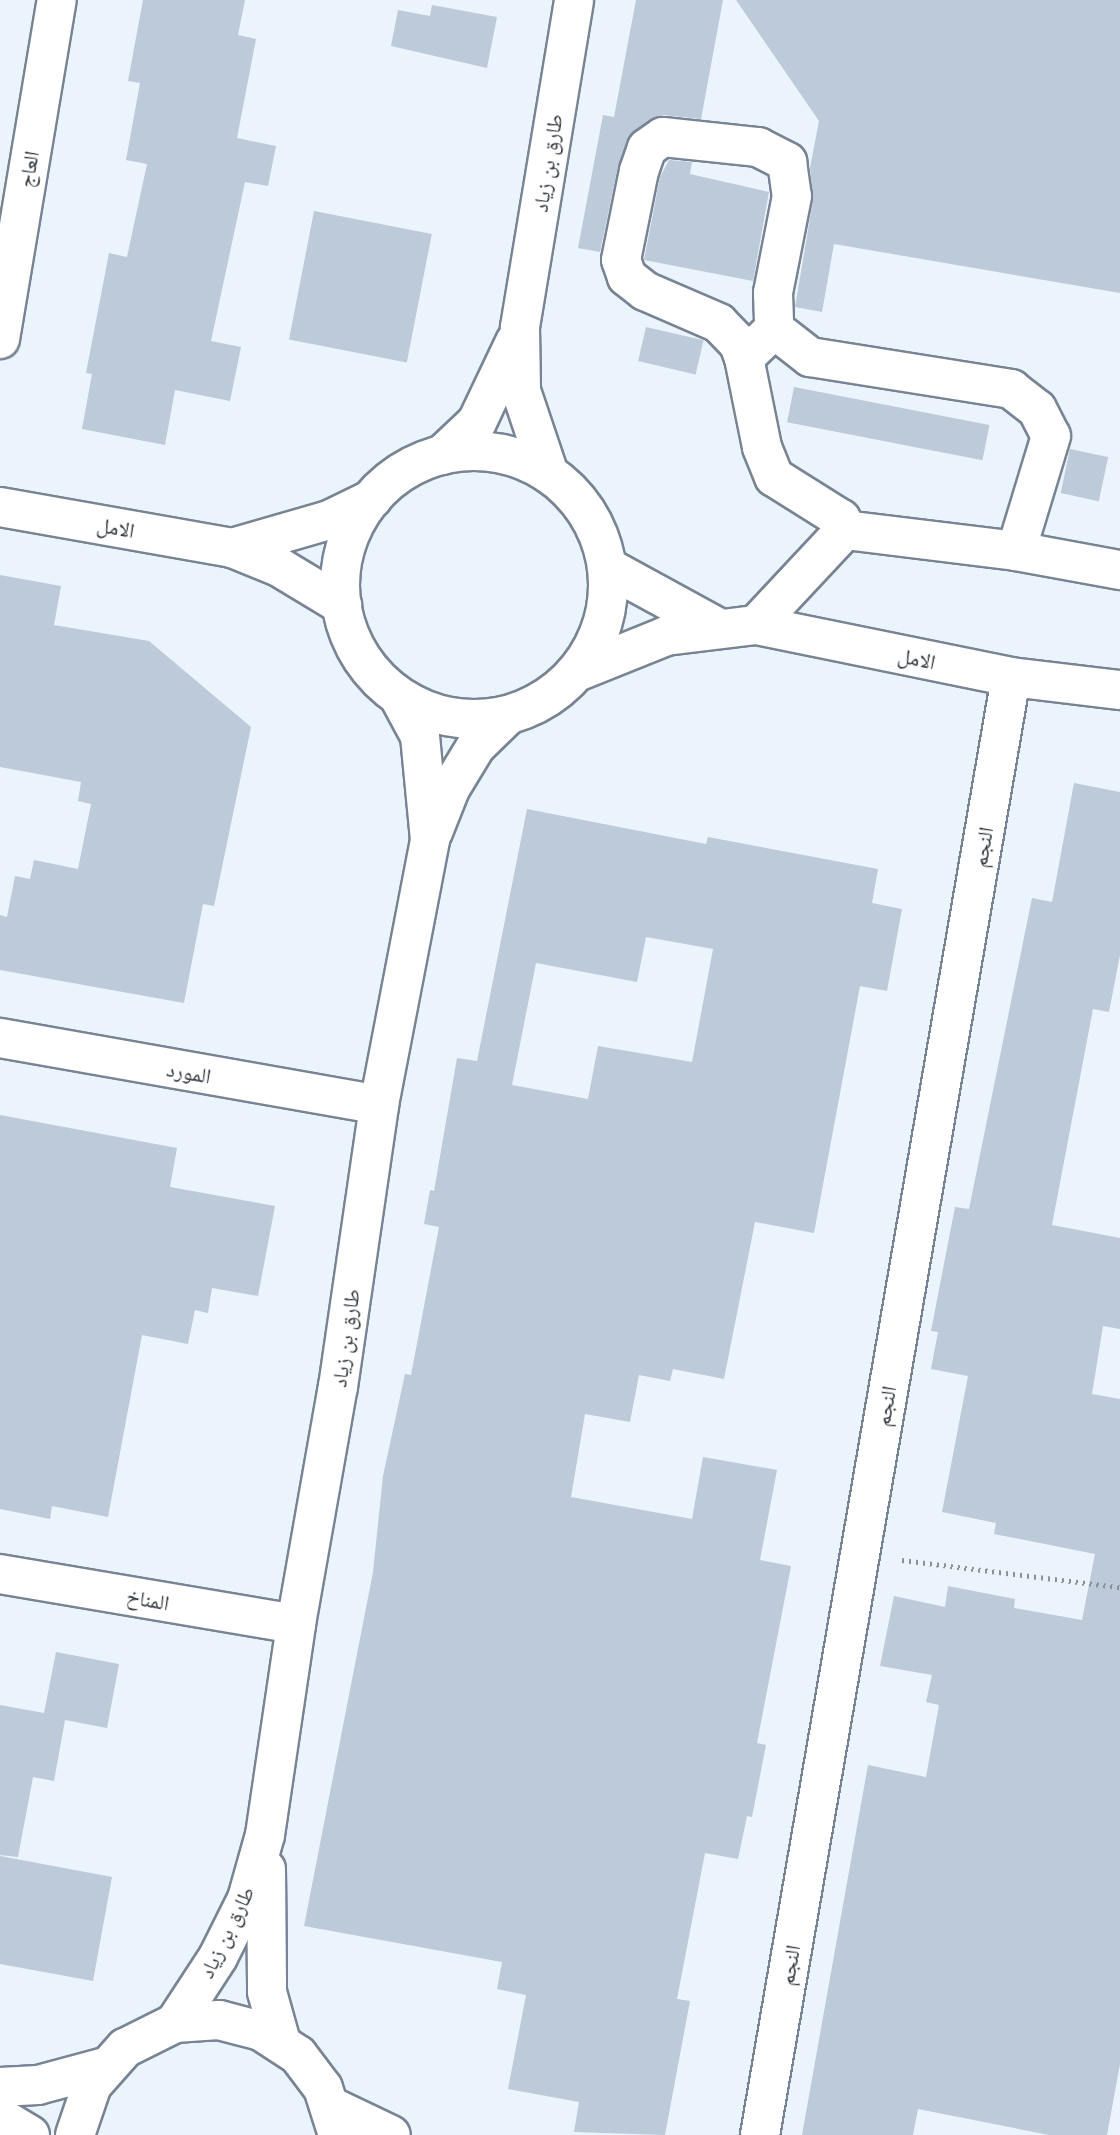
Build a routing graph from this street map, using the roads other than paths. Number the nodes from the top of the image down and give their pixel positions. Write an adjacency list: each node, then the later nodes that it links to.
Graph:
1 (57, 0): 5 (street, العاج)
2 (574, 0): 3 (street, طارق بن زياد)
3 (520, 327): 7 (street, طارق بن زياد); 8 (street, طارق بن زياد)
4 (774, 329): 6 (street); 6 (street); 13 (street)
5 (0, 339)
6 (744, 358): 11 (street)
7 (442, 455): 8 (street); 9 (street)
8 (549, 474): 14 (street)
9 (372, 499): 12 (street, الامل); 16 (street)
10 (0, 507): 12 (street, الامل)
11 (845, 530): 13 (street); 17 (street)
12 (232, 548): 16 (street, الامل)
13 (1016, 551): 15 (street)
14 (607, 567): 18 (street); 19 (street)
15 (1120, 570)
16 (342, 605): 22 (street)
17 (756, 625): 18 (street, الامل); 20 (street, الامل)
18 (715, 626): 19 (street, الامل)
19 (577, 672): 23 (street)
20 (1011, 677): 21 (street, الامل); 39 (street, النجم)
21 (1120, 690)
22 (399, 697): 23 (street); 24 (street, طارق بن زياد)
23 (507, 716): 24 (street, طارق بن زياد)
24 (430, 840): 26 (street, طارق بن زياد)
25 (0, 1038): 26 (street, المورد)
26 (379, 1105): 28 (street, طارق بن زياد)
27 (0, 1574): 28 (street, المناخ)
28 (296, 1624): 29 (street, طارق بن زياد)
29 (265, 1835): 30 (street, طارق بن زياد); 31 (street, طارق بن زياد)
30 (175, 2023): 31 (street); 32 (street)
31 (281, 2042): 35 (street)
32 (105, 2067): 33 (street); 37 (street)
33 (0, 2087)
34 (0, 2117): 36 (street)
35 (335, 2121): 38 (street)
36 (30, 2135)
37 (75, 2135)
38 (391, 2135)
39 (760, 2135)

